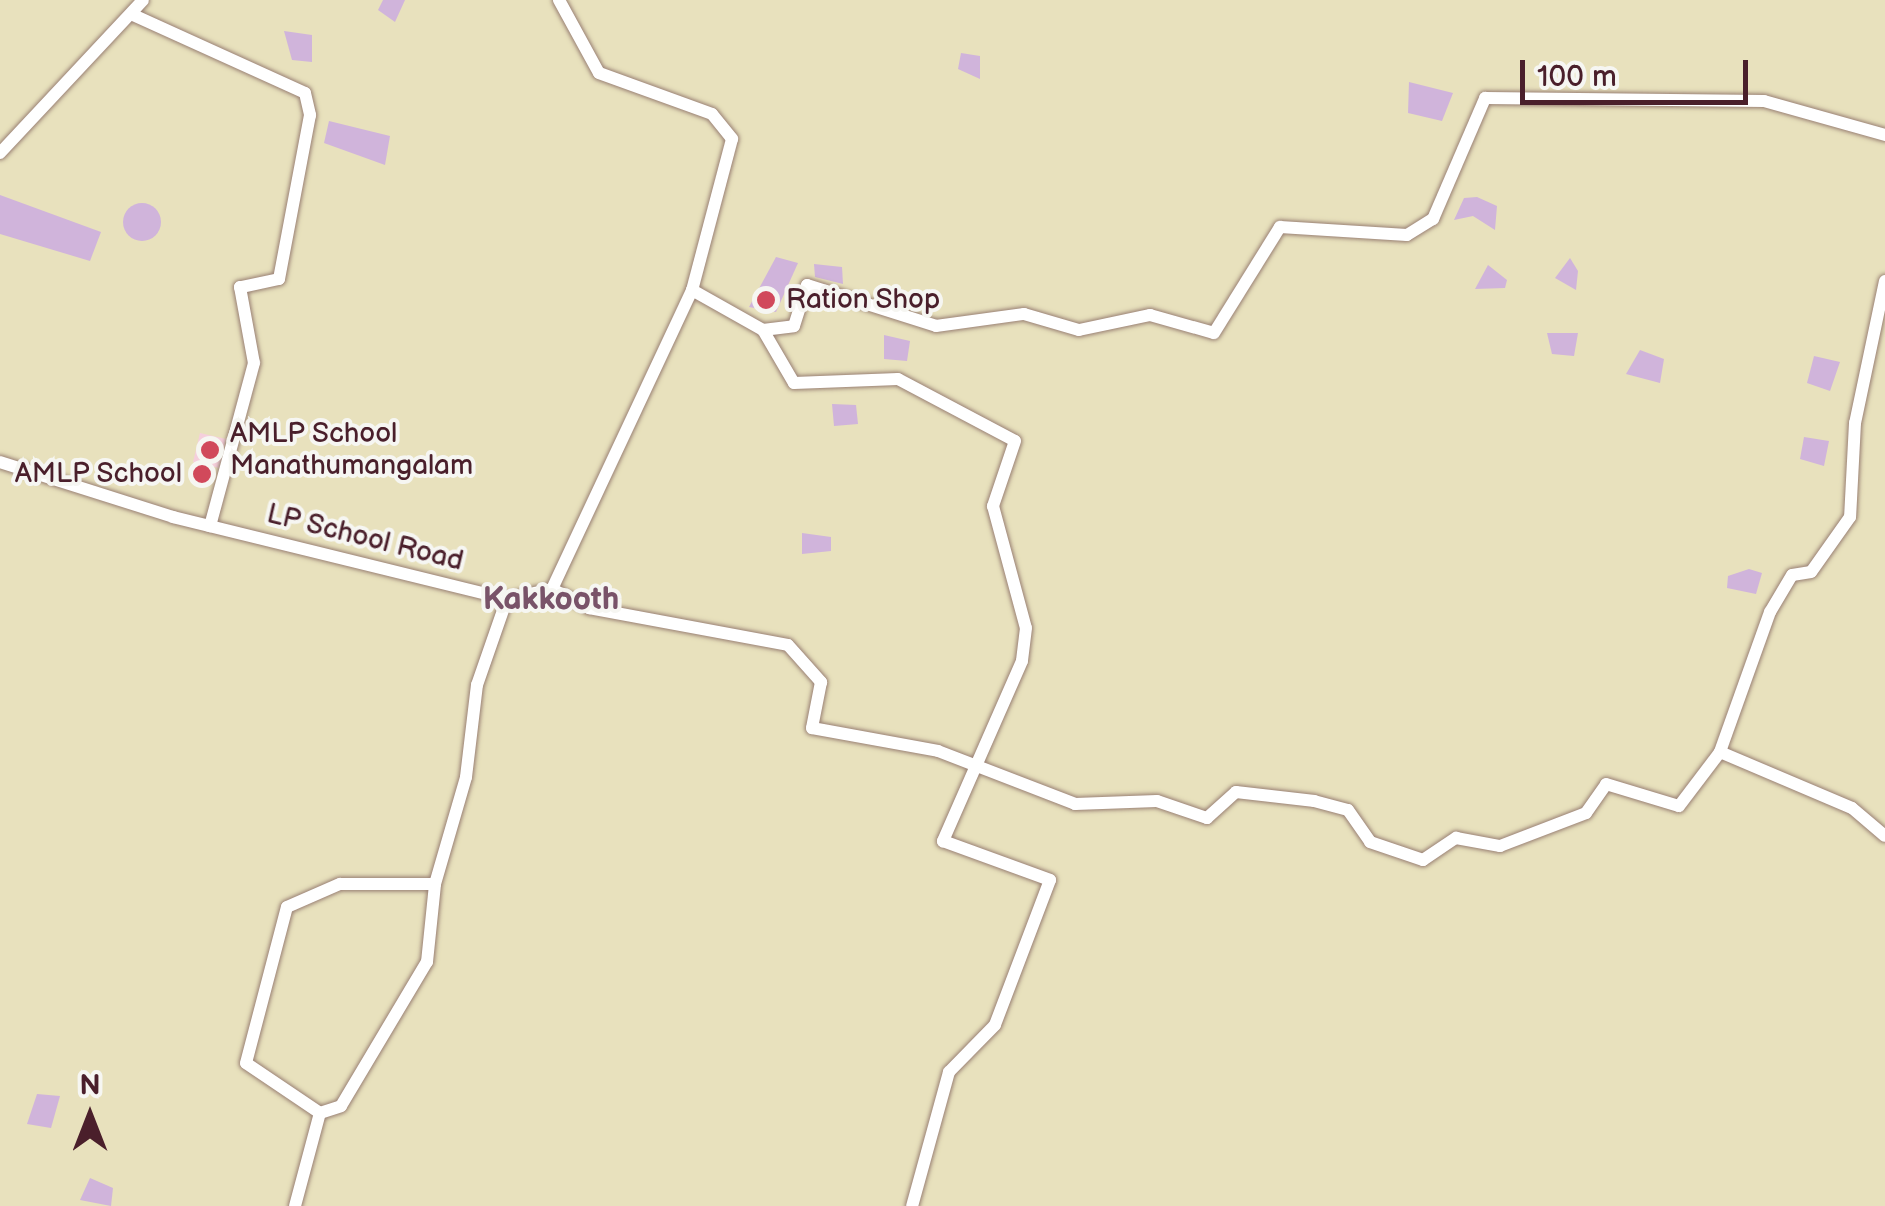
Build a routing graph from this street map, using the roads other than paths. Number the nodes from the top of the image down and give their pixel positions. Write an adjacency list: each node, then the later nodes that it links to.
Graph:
1 (143, 0): 3 (street)
2 (559, 0): 7 (street)
3 (130, 14): 5 (street); 10 (street)
4 (1885, 135): 8 (street)
5 (0, 153)
6 (1885, 281): 13 (street)
7 (692, 290): 8 (street); 11 (street)
8 (763, 330): 14 (street)
9 (0, 462): 10 (street, LP School Road)
10 (210, 526): 12 (street, LP School Road)
11 (552, 589): 12 (street); 14 (street)
12 (508, 598): 16 (street)
13 (1720, 752): 14 (street); 15 (street)
14 (977, 765): 19 (street)
15 (1885, 836)
16 (435, 884): 17 (street); 17 (street)
17 (320, 1113): 18 (street)
18 (295, 1206)
19 (912, 1206)

